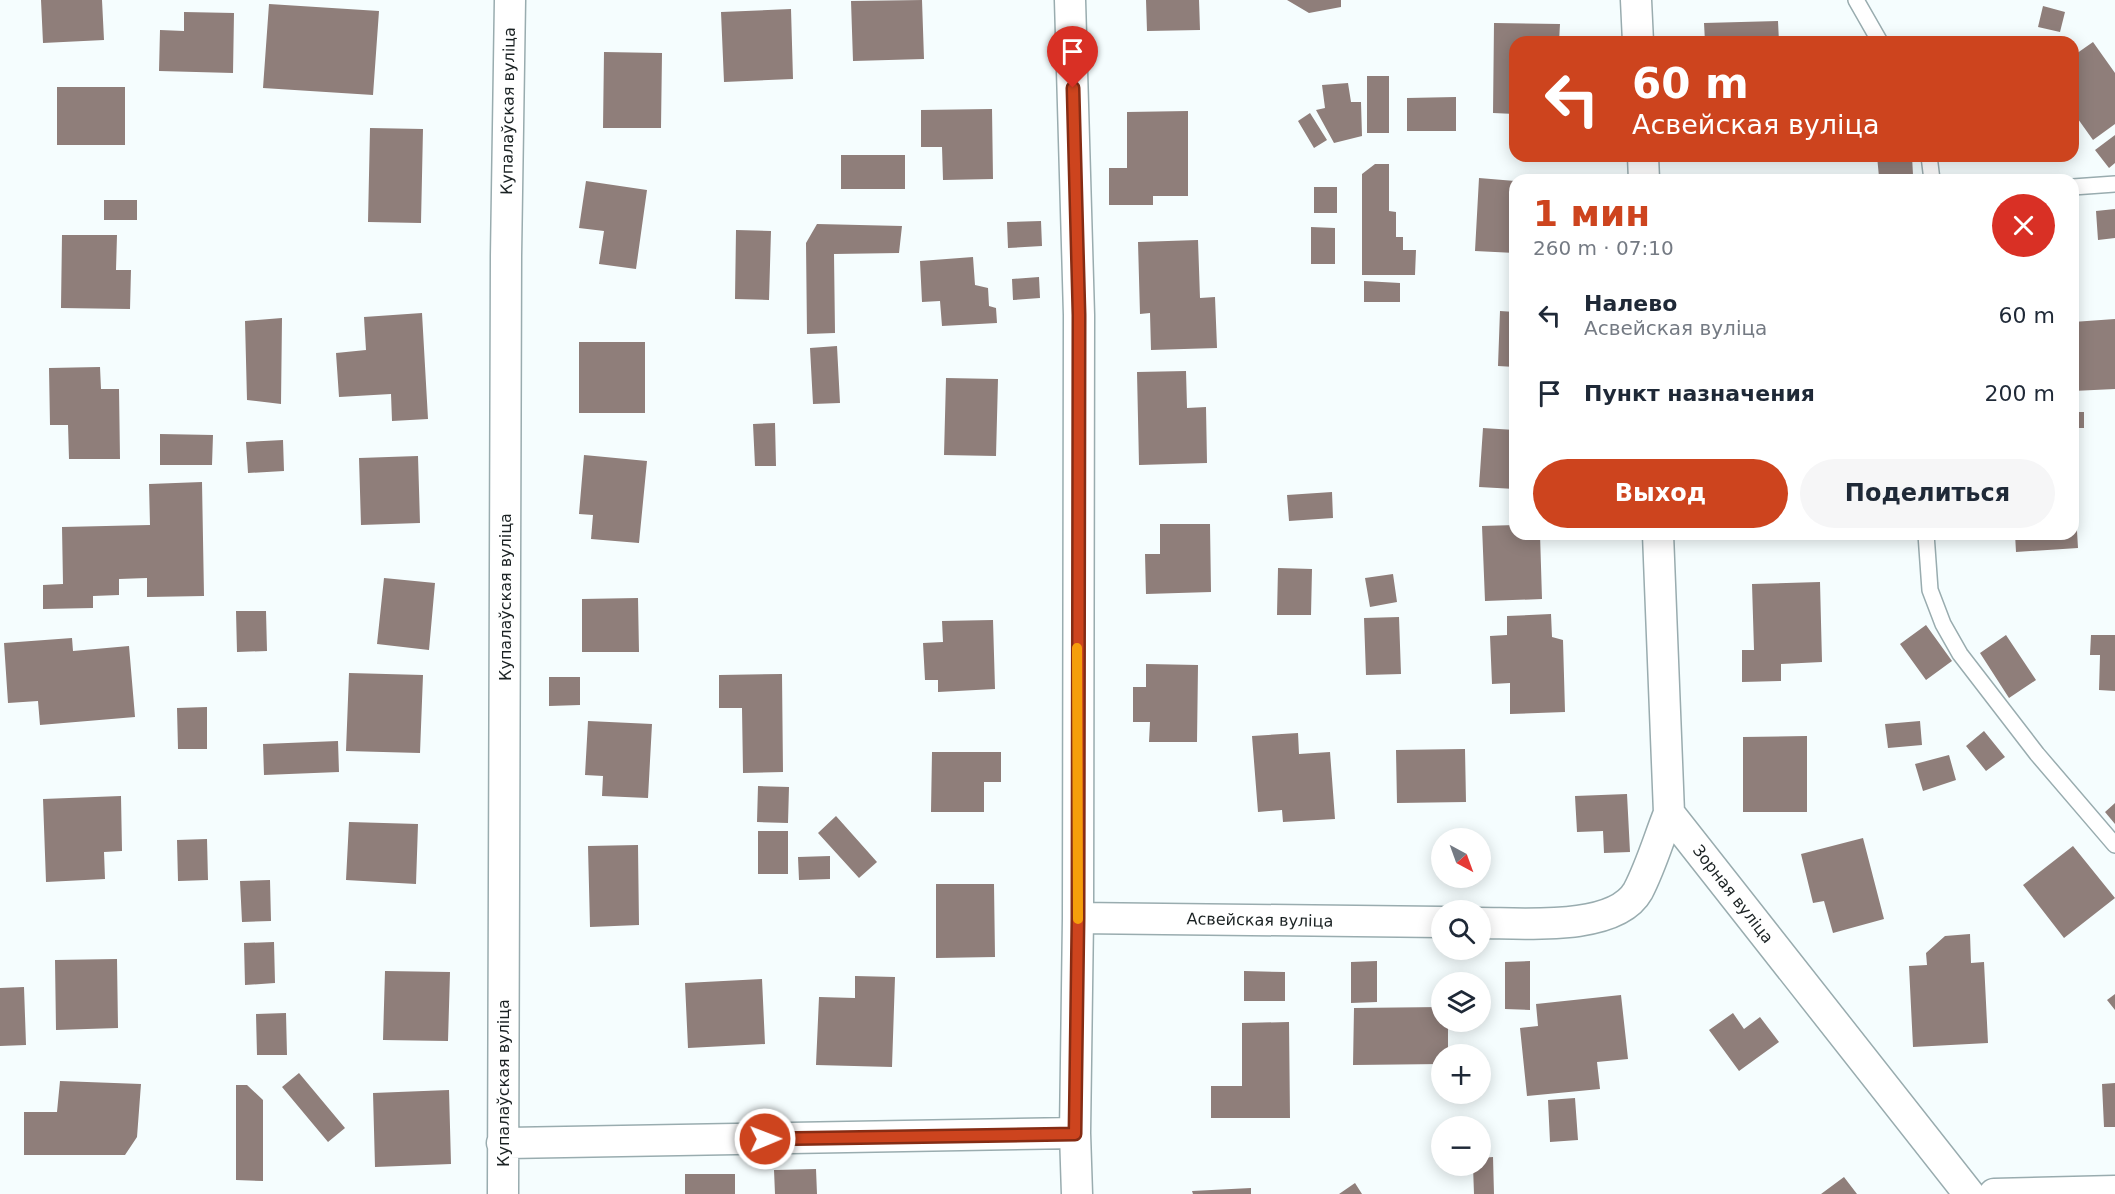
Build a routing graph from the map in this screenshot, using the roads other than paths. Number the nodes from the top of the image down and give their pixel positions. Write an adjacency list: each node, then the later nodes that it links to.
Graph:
1 (510, 0): 17 (street, Купалаўская вуліца)
2 (1070, 0): 13 (street)
3 (1636, 0): 5 (street)
4 (1856, 0): 6 (lane)
5 (1638, 36)
6 (1877, 36)
7 (2115, 184): 8 (lane)
8 (2079, 187)
9 (1658, 540): 11 (street)
10 (1926, 540): 12 (lane)
11 (1669, 813): 15 (street); 21 (street, Зорная вуліца)
12 (2115, 846)
13 (1078, 918): 14 (street, Асвейская вуліца); 16 (street)
14 (1431, 922)
15 (1491, 923)
16 (1075, 1134): 17 (street); 20 (street)
17 (502, 1143): 19 (street, Купалаўская вуліца)
18 (2115, 1191): 22 (street)
19 (503, 1194)
20 (1077, 1194)
21 (1970, 1194)
22 (1994, 1194)

